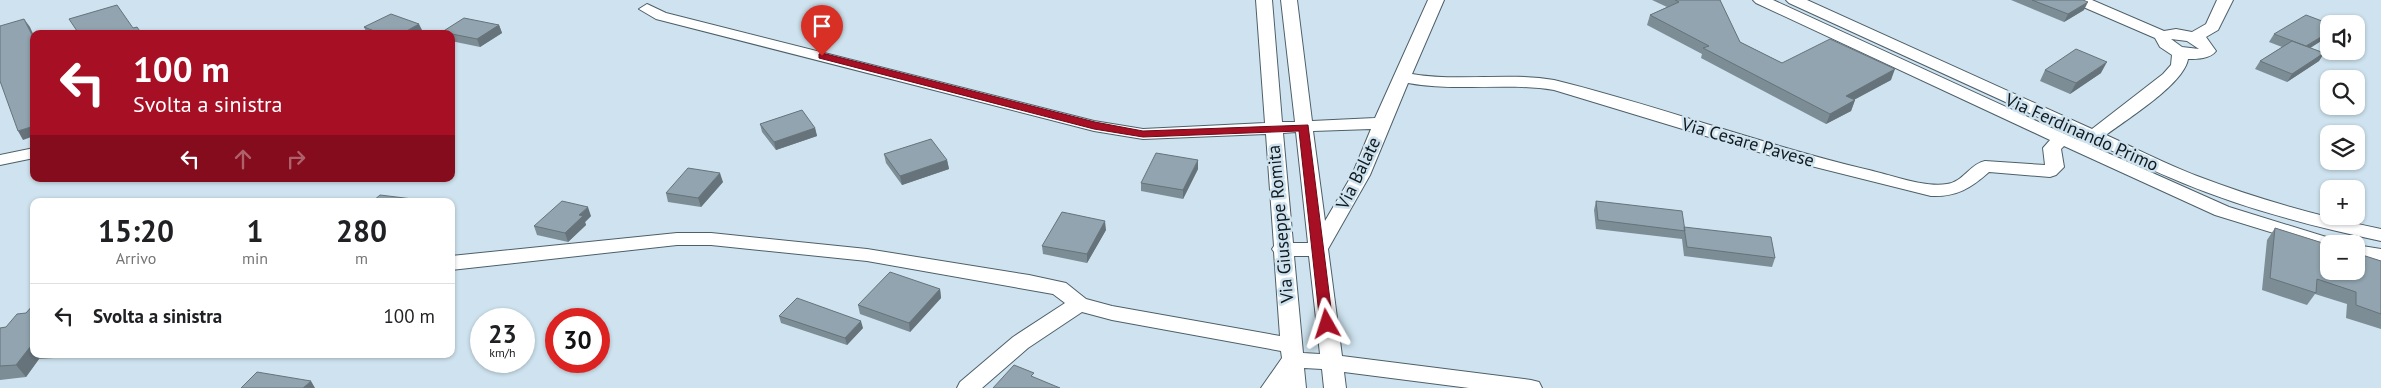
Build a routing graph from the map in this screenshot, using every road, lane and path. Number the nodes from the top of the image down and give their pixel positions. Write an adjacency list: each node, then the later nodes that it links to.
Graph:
1 (1264, 0): 15 (street, Via Giuseppe Romita)
2 (1289, 0): 14 (street, Via Giuseppe Romita)
3 (1436, 0): 12 (street, Via Balate)
4 (1761, 0): 7 (street, Via Ferdinando Primo)
5 (2079, 0): 9 (street)
6 (2225, 0): 10 (street)
7 (1798, 7): 16 (street, Via Ferdinando Primo)
8 (647, 9): 15 (street, Via Balate)
9 (2163, 36): 10 (street); 11 (street)
10 (2194, 38): 11 (street)
11 (2181, 52): 17 (street)
12 (1402, 77): 13 (street, Via Balate); 16 (street, Via Cesare Pavese)
13 (1382, 122): 14 (street, Via Balate); 23 (street, Via Balate)
14 (1304, 127): 15 (street, Via Balate); 23 (street, Via Giuseppe Romita)
15 (1273, 129): 22 (street, Via Giuseppe Romita)
16 (2055, 132): 17 (street, Via Ferdinando Primo)
17 (2086, 142): 20 (street, Via Ferdinando Primo); 21 (street, Via Ferdinando Primo)
18 (30, 154): 19 (street)
19 (0, 160)
20 (2381, 235)
21 (2320, 241)
22 (1282, 249): 23 (street); 28 (street, Via Giuseppe Romita)
23 (1318, 250): 29 (street, Via Giuseppe Romita)
24 (2365, 252): 25 (street)
25 (2381, 255)
26 (455, 263): 27 (street)
27 (1079, 304): 28 (street); 31 (street)
28 (1291, 352): 29 (street); 32 (street); 33 (street, Via Giuseppe Romita)
29 (1331, 362): 30 (street); 34 (street, Via Giuseppe Romita)
30 (1472, 384): 35 (street)
31 (968, 388)
32 (1272, 388)
33 (1295, 388)
34 (1335, 388)
35 (1531, 388)

